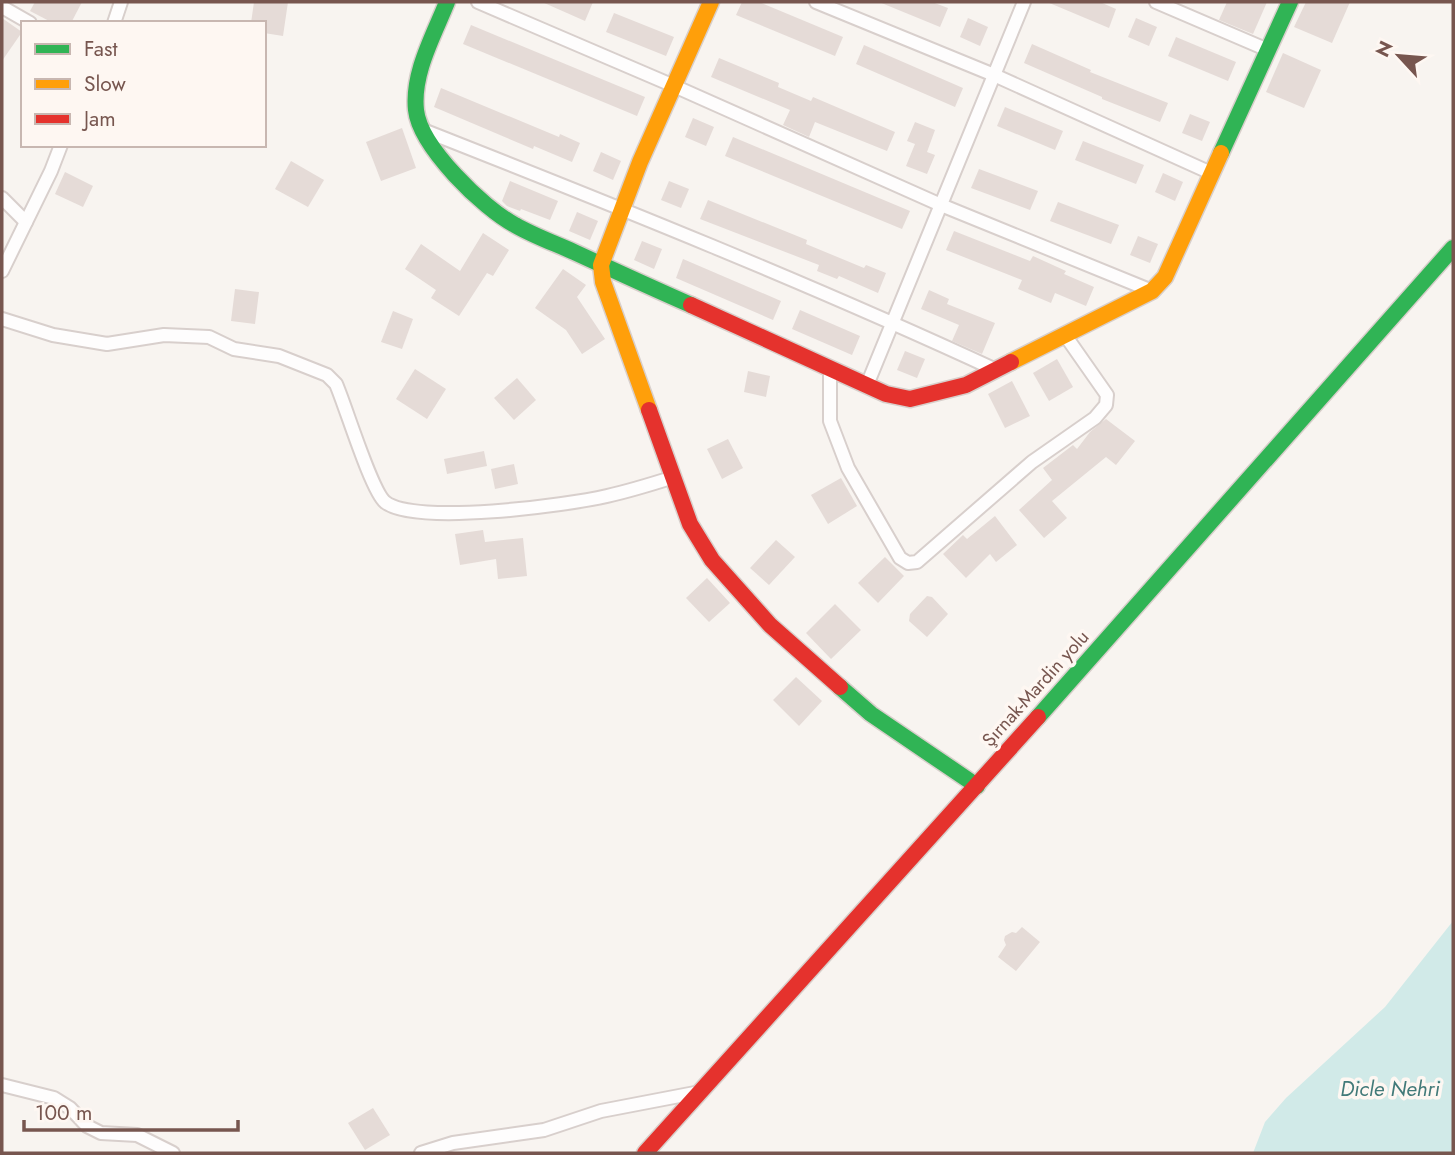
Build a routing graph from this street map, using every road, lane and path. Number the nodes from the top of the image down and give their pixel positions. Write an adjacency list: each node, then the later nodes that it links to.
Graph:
1 (121, 2): 11 (street)
2 (447, 2): 15 (street)
3 (478, 2): 14 (street)
4 (711, 2): 14 (street)
5 (816, 2): 13 (street)
6 (1024, 2): 13 (street)
7 (1156, 2): 12 (street)
8 (1290, 2): 12 (street)
9 (2, 7): 10 (street)
10 (26, 21)
11 (115, 21)
12 (1268, 50): 17 (street)
13 (994, 75): 17 (street); 19 (street)
14 (674, 86): 19 (street); 20 (street)
15 (424, 131): 20 (street); 23 (street)
16 (60, 147): 21 (street)
17 (1211, 173): 25 (street)
18 (2, 198): 21 (street)
19 (941, 205): 25 (street); 27 (street)
20 (622, 208): 23 (street); 27 (street)
21 (26, 222): 24 (street)
22 (1453, 248): 33 (street, Şırnak-Mardin yolu)
23 (601, 265): 29 (street); 32 (street)
24 (2, 271)
25 (1152, 291): 28 (street)
26 (2, 318): 32 (street)
27 (893, 322): 30 (street); 31 (street)
28 (1065, 335): 29 (street); 30 (street)
29 (830, 368): 31 (street)
30 (996, 370): 31 (street)
31 (867, 385)
32 (674, 477): 33 (street)
33 (976, 786): 35 (street, Şırnak-Mardin yolu)
34 (2, 1085): 36 (street)
35 (701, 1092): 37 (street); 38 (street, Şırnak-Mardin yolu)
36 (173, 1153)
37 (421, 1153)
38 (645, 1153)

